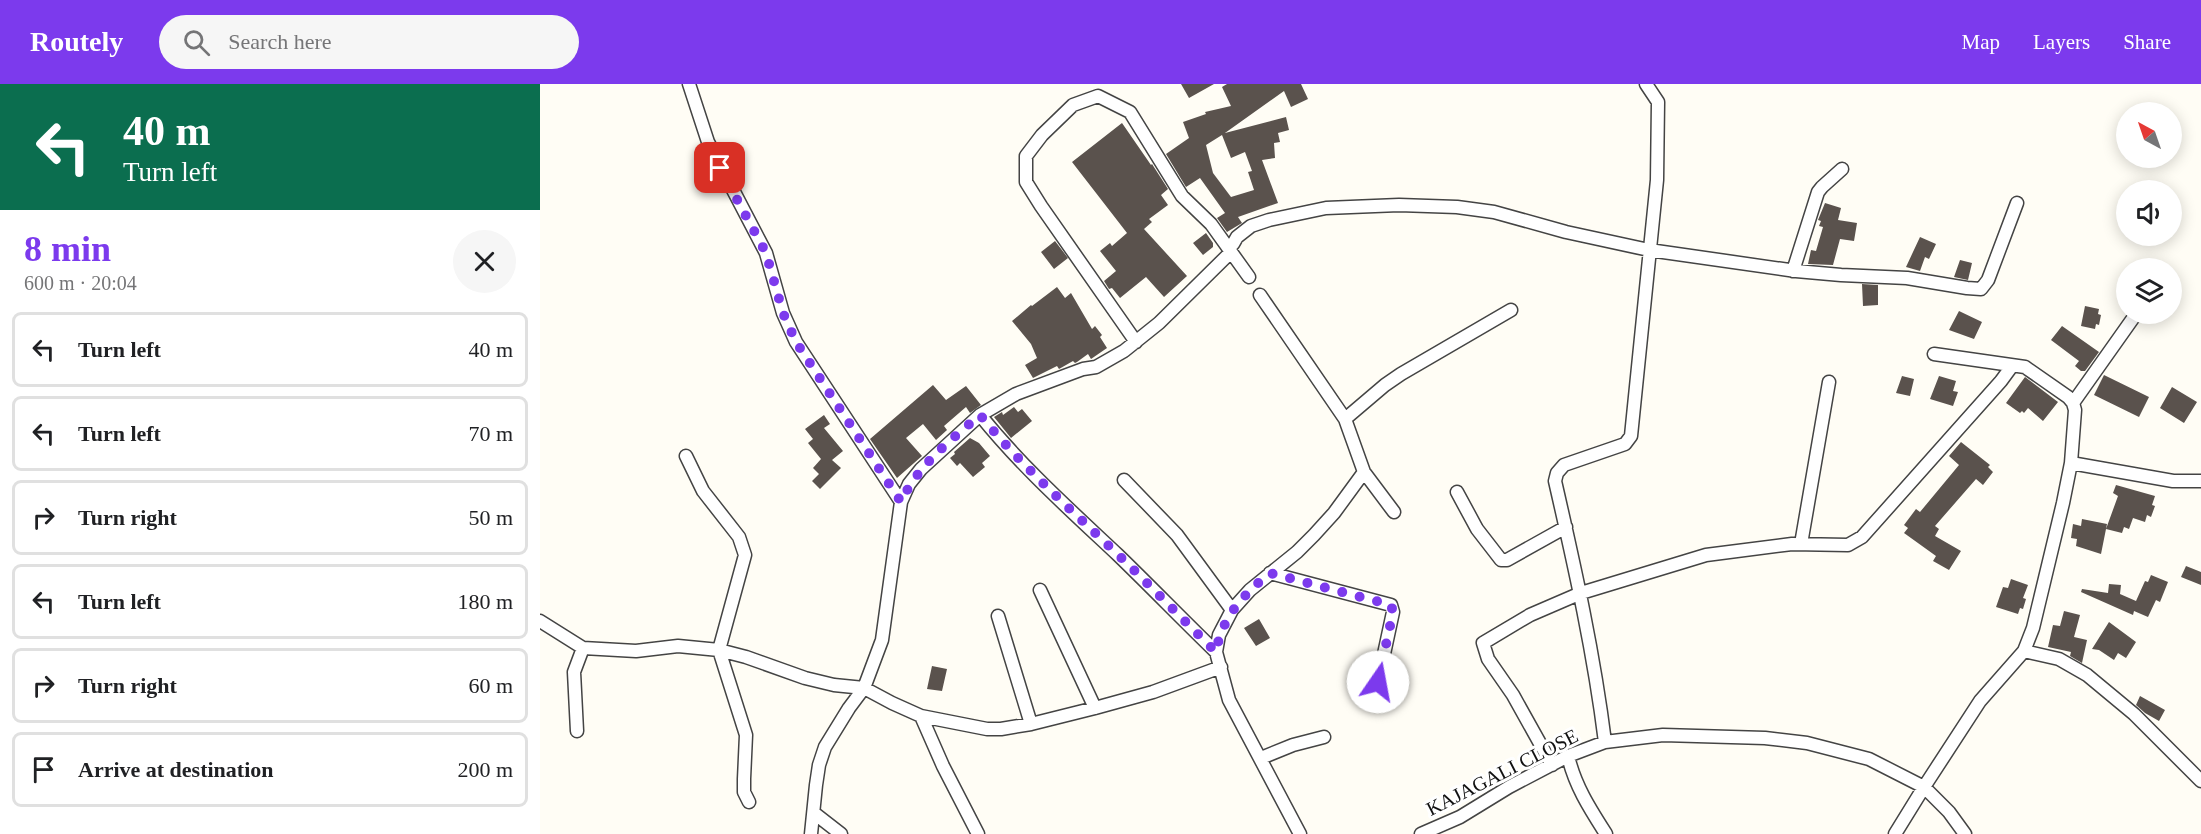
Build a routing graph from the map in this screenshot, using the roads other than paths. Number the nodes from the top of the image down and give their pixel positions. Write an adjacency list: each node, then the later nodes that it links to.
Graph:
1 (1646, 84): 6 (street)
2 (692, 88): 25 (street)
3 (1842, 169): 7 (street)
4 (2017, 203): 7 (street)
5 (1232, 248): 6 (street); 8 (street); 12 (street); 12 (street)
6 (1649, 250): 7 (street); 27 (street)
7 (1793, 271)
8 (1248, 277)
9 (1260, 295): 18 (street)
10 (1511, 310): 18 (street)
11 (2129, 324): 16 (street)
12 (1136, 342): 17 (street)
13 (1934, 354): 14 (street)
14 (2012, 366): 16 (street); 28 (street)
15 (1829, 382): 28 (street)
16 (2073, 403): 20 (street)
17 (980, 415): 25 (street); 38 (street)
18 (1345, 419): 21 (street)
19 (686, 456): 36 (street)
20 (2071, 463): 23 (street); 37 (street)
21 (1364, 472): 26 (street); 29 (street)
22 (1124, 480): 32 (street)
23 (2201, 482)
24 (1457, 492): 27 (street)
25 (901, 502): 41 (street)
26 (1394, 513)
27 (1566, 527): 31 (street)
28 (1801, 544): 31 (street)
29 (1270, 573): 32 (street); 40 (street)
30 (1040, 590): 42 (street)
31 (1581, 593): 47 (street); 50 (street)
32 (1232, 610): 38 (street)
33 (998, 616): 44 (street)
34 (540, 621): 35 (street)
35 (583, 648): 36 (street); 45 (street)
36 (719, 650): 41 (street); 53 (street)
37 (2024, 651): 51 (street); 52 (street)
38 (1216, 652): 39 (street)
39 (1221, 667): 42 (street); 49 (street)
40 (1378, 682)
41 (864, 688): 43 (street); 54 (street)
42 (1095, 708): 44 (street)
43 (921, 716): 44 (street); 57 (street)
44 (1031, 724)
45 (577, 731)
46 (1324, 737): 49 (street)
47 (1605, 742): 48 (street, KAJAGALI CLOSE); 52 (street, KAJAGALI CLOSE)
48 (1568, 756): 50 (street, KAJAGALI CLOSE); 60 (street)
49 (1261, 759): 58 (street)
50 (1552, 765): 59 (street, KAJAGALI CLOSE)
51 (2201, 781)
52 (1924, 787): 61 (street); 62 (street, KAJAGALI CLOSE)
53 (748, 802)
54 (814, 813): 55 (street); 56 (street)
55 (811, 834)
56 (841, 834)
57 (978, 834)
58 (1300, 834)
59 (1421, 834)
60 (1606, 834)
61 (1895, 834)
62 (1965, 834)

